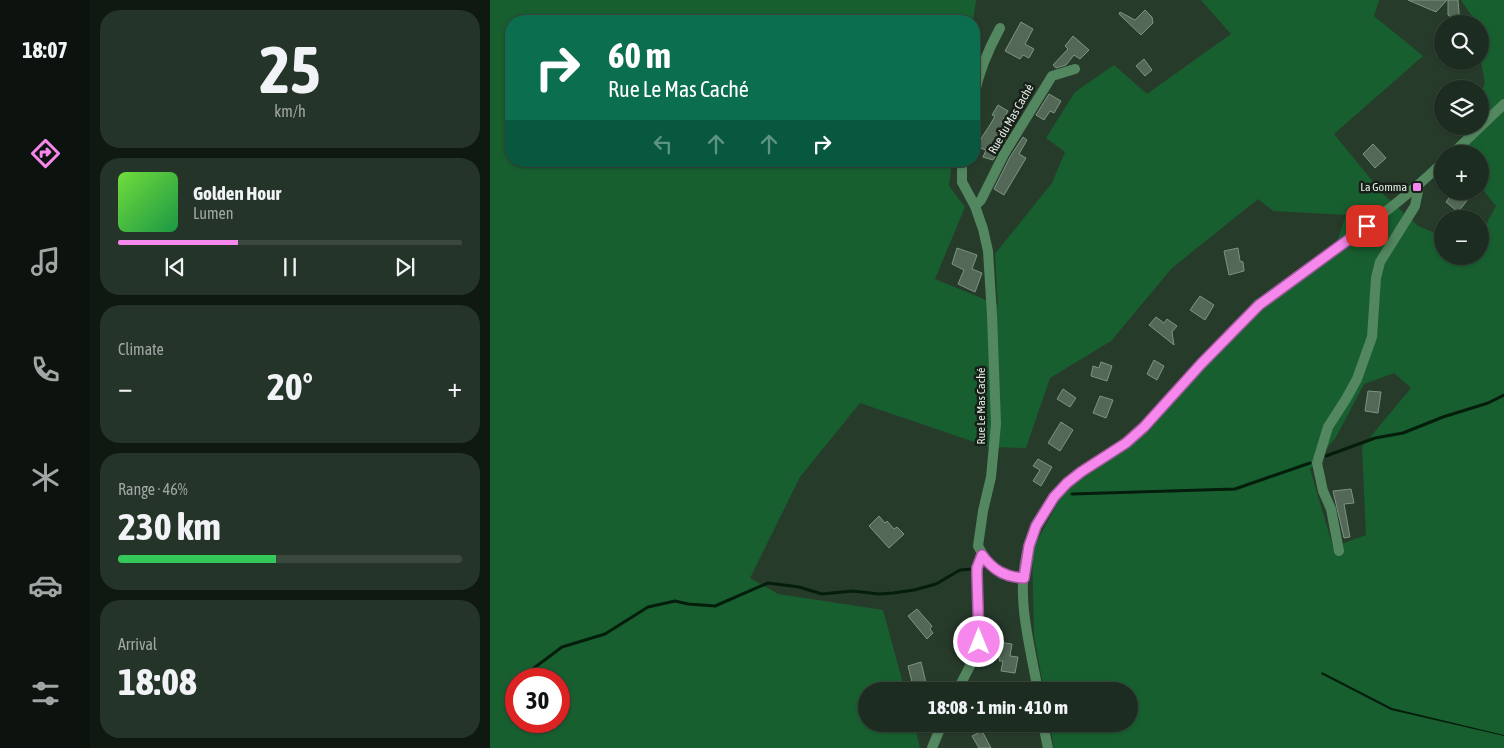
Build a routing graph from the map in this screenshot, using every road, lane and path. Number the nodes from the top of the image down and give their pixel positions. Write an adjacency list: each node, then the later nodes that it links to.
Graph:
1 (1000, 28): 3 (street)
2 (1075, 69): 9 (street, Rue du Mas Caché)
3 (980, 71)
4 (1504, 104): 5 (street)
5 (1461, 145)
6 (962, 167): 9 (street)
7 (1434, 171): 8 (street)
8 (1417, 187): 10 (street); 12 (street)
9 (975, 206): 11 (street, Rue Le Mas Caché)
10 (1339, 551)
11 (982, 555): 12 (street); 13 (street, Rue Le Mas Caché)
12 (1024, 578): 14 (street)
13 (962, 682)
14 (1036, 682)
15 (939, 732): 17 (street)
16 (1045, 732): 18 (street)
17 (932, 748)
18 (1048, 748)

